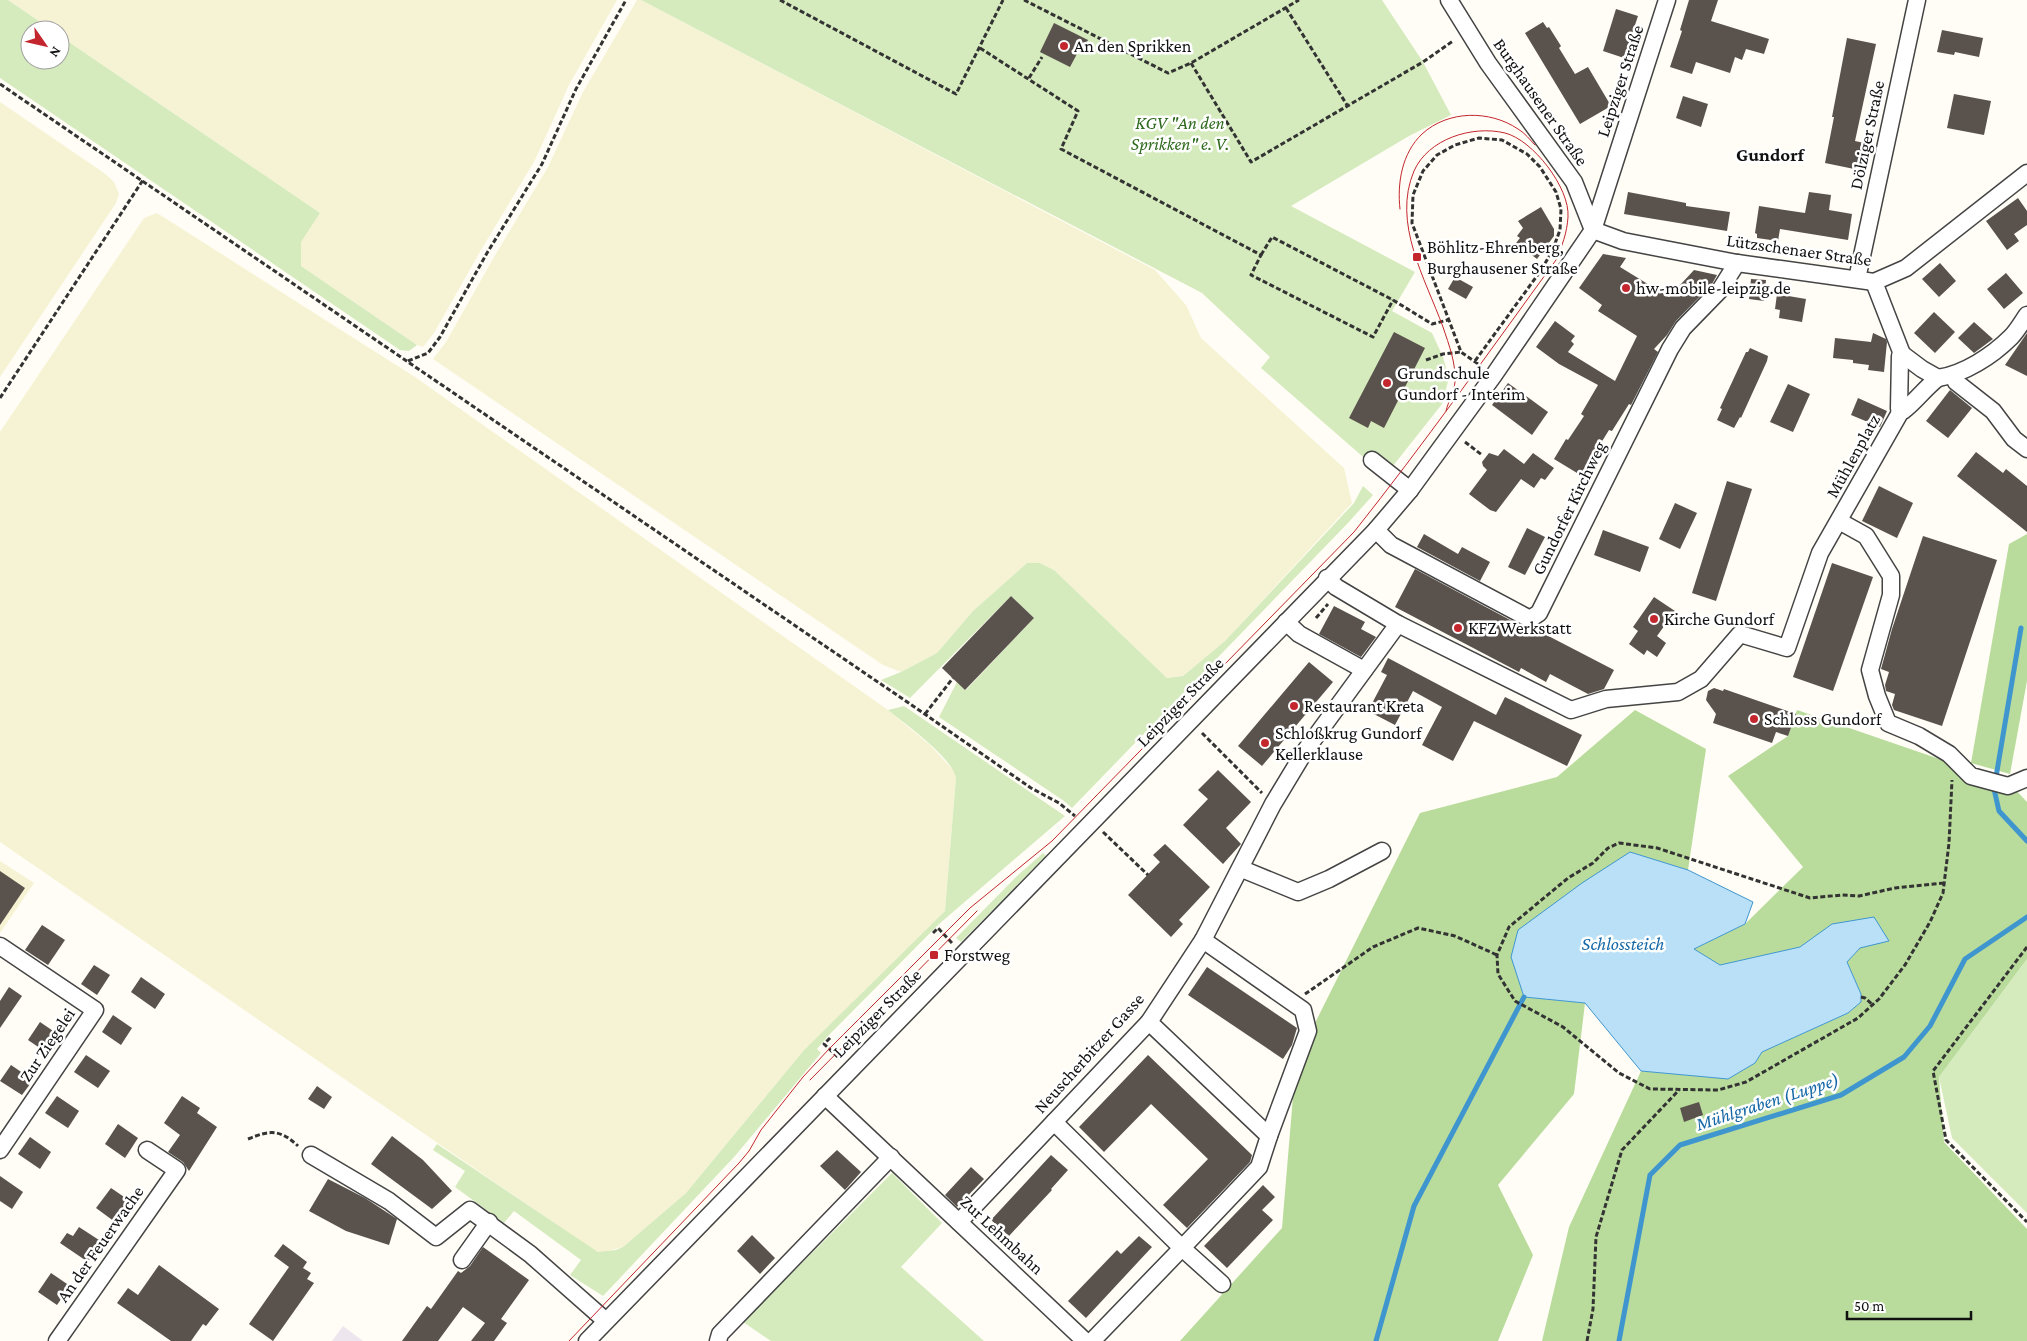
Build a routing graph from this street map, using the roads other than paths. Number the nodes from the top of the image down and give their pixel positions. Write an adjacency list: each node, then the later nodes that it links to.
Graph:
1 (1449, 0): 5 (street, Burghausener Straße)
2 (1668, 0): 5 (street, Leipziger Straße)
3 (1917, 0): 7 (street, Dölziger Straße)
4 (2027, 173): 8 (street, Lützschenaer Straße)
5 (1592, 230): 6 (street, Lützschenaer Straße); 15 (street, Leipziger Straße)
6 (1737, 263): 7 (street, Lützschenaer Straße); 17 (street, Gundorfer Kirchweg)
7 (1857, 279): 8 (street, Lützschenaer Straße)
8 (1874, 282): 10 (street, Mühlenplatz)
9 (2027, 315): 11 (street, Mühlenplatz)
10 (1902, 354): 11 (street); 12 (street, Mühlenplatz)
11 (1945, 377): 12 (street, Mühlenplatz); 13 (street)
12 (1900, 411): 16 (street, Mühlenplatz)
13 (2027, 449)
14 (1372, 460): 15 (street)
15 (1410, 490): 17 (street, Leipziger Straße)
16 (1839, 521): 20 (street, Mühlenplatz); 22 (street)
17 (1376, 530): 18 (street, Leipziger Straße)
18 (1327, 578): 19 (street, Leipziger Straße); 20 (street)
19 (1286, 622): 21 (street); 28 (street, Leipziger Straße)
20 (1398, 624): 21 (street, Neuscherbitzer Gasse)
21 (1364, 670): 24 (street, Neuscherbitzer Gasse)
22 (2027, 778)
23 (1382, 851): 24 (street)
24 (1242, 869): 25 (street, Neuscherbitzer Gasse)
25 (1203, 940): 27 (street, Neuscherbitzer Gasse); 30 (street)
26 (0, 946): 31 (street, Zur Ziegelei)
27 (1149, 1022): 29 (street, Neuscherbitzer Gasse); 30 (street)
28 (824, 1096): 34 (street, Zur Lehmbahn); 40 (street, Leipziger Straße)
29 (1054, 1122): 36 (street, Neuscherbitzer Gasse); 37 (street)
30 (1269, 1136): 37 (street)
31 (0, 1150)
32 (147, 1150): 41 (street, An der Feuerwache)
33 (311, 1155): 35 (street)
34 (891, 1157): 36 (street, Zur Lehmbahn); 43 (street)
35 (489, 1222): 38 (street); 40 (street)
36 (959, 1222): 44 (street, Zur Lehmbahn)
37 (1182, 1248): 39 (street); 45 (street)
38 (462, 1260)
39 (1222, 1284)
40 (606, 1321): 42 (street, Leipziger Straße)
41 (57, 1341)
42 (586, 1341)
43 (718, 1341)
44 (1085, 1341)
45 (1092, 1341)

